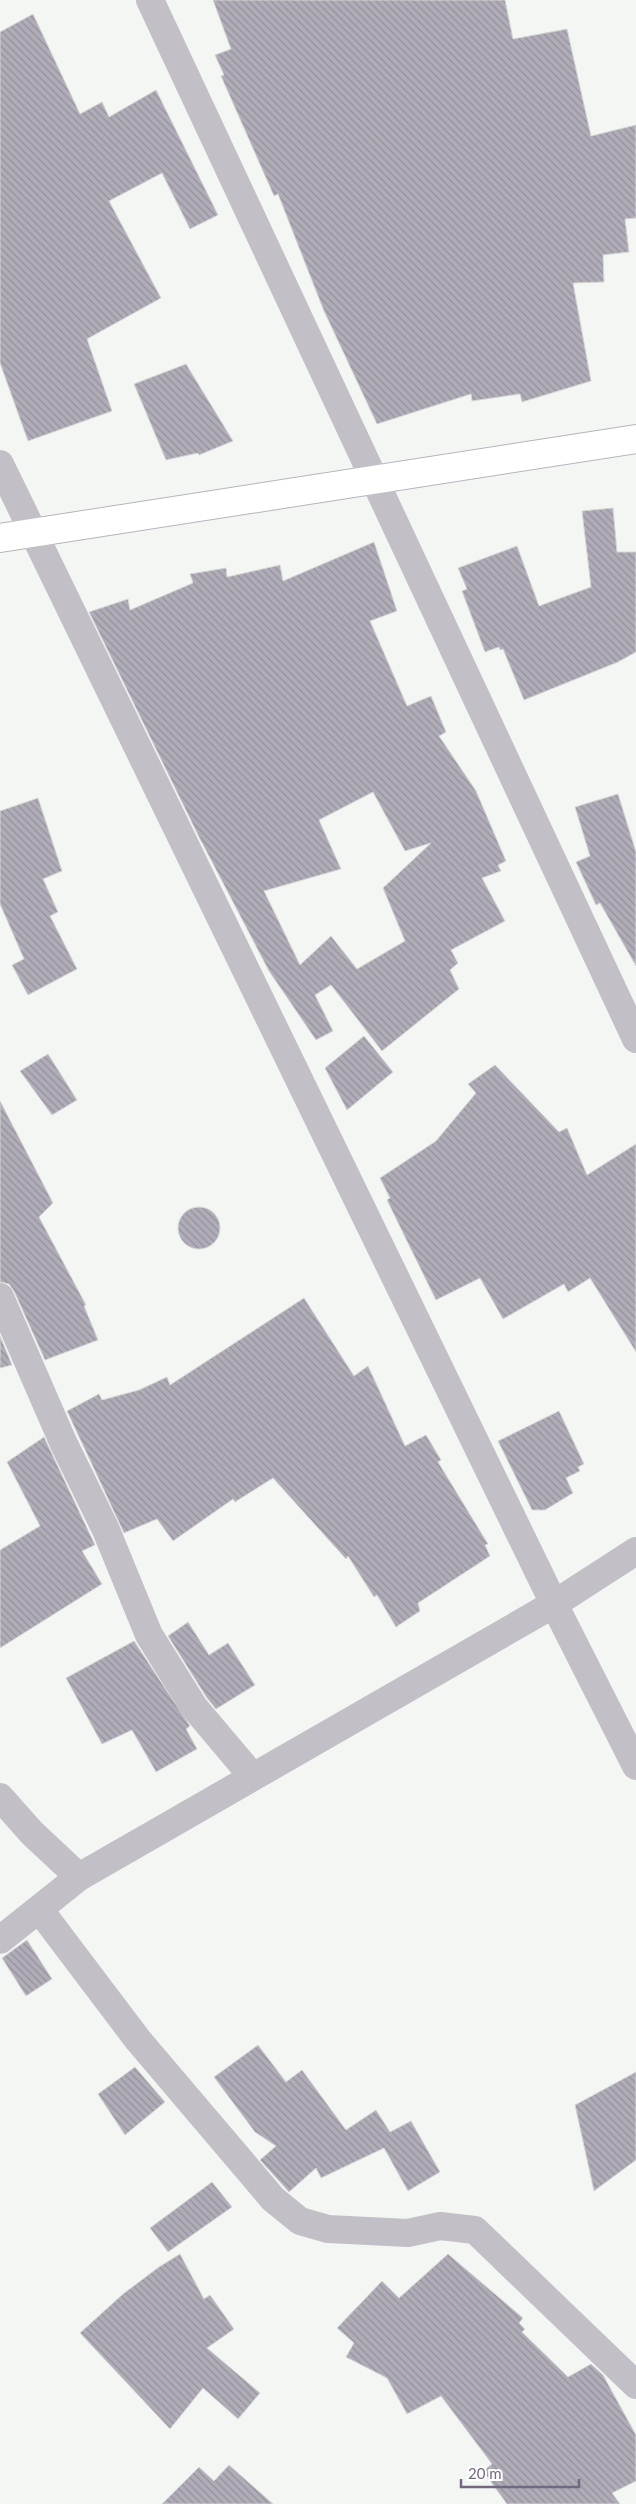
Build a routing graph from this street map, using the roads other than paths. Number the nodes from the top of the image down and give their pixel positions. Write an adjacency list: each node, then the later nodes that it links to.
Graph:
1 (150, 0): 4 (street)
2 (636, 439): 4 (street)
3 (0, 464): 5 (street)
4 (375, 480): 5 (street); 7 (street)
5 (33, 532): 6 (street); 10 (street)
6 (0, 538)
7 (636, 1039)
8 (0, 1297): 12 (street)
9 (636, 1551): 10 (street)
10 (554, 1604): 11 (street); 12 (street)
11 (636, 1766)
12 (254, 1777): 14 (street)
13 (0, 1796): 14 (street)
14 (79, 1878): 15 (street)
15 (39, 1909): 16 (street); 17 (street)
16 (0, 1940)
17 (636, 2385)

